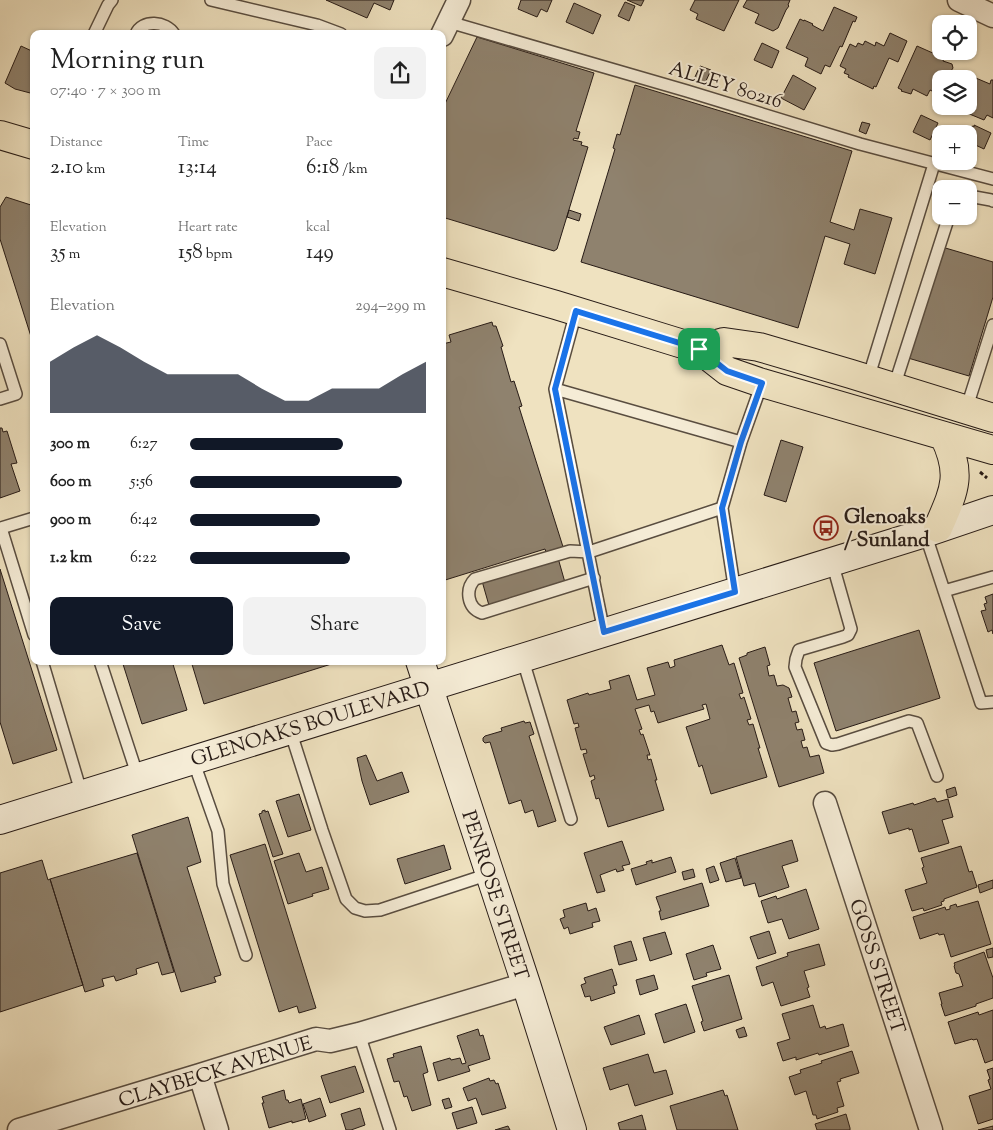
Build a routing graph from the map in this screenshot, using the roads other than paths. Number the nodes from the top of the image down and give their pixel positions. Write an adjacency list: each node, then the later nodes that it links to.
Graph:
1 (112, 0): 6 (lane)
2 (211, 0): 9 (lane)
3 (959, 0): 5 (street)
4 (451, 12): 12 (lane, ALLEY 80216)
5 (993, 16)
6 (96, 30)
7 (137, 30): 8 (lane)
8 (172, 30)
9 (329, 30)
10 (2, 140): 11 (main road)
11 (30, 144)
12 (932, 163)
13 (932, 170): 25 (lane)
14 (959, 170): 15 (lane, ALLEY 80216)
15 (993, 178)
16 (993, 183): 18 (lane)
17 (977, 198): 18 (lane)
18 (992, 201)
19 (946, 225): 27 (lane)
20 (446, 273): 21 (main road)
21 (576, 311): 24 (main road); 28 (lane)
22 (993, 325): 30 (lane)
23 (0, 344): 29 (lane)
24 (699, 349): 25 (main road); 26 (main road)
25 (868, 379): 27 (main road)
26 (762, 383): 32 (main road); 33 (lane)
27 (894, 387): 30 (main road)
28 (555, 389): 33 (lane); 39 (lane)
29 (0, 399)
30 (966, 410): 31 (main road)
31 (993, 418)
32 (944, 436): 34 (main road); 38 (main road)
33 (741, 442): 35 (lane)
34 (986, 460)
35 (722, 508): 39 (lane); 44 (lane)
36 (993, 510): 38 (main road, GLENOAKS BOULEVARD)
37 (30, 519): 45 (lane)
38 (931, 530): 40 (main road, GLENOAKS BOULEVARD); 43 (lane)
39 (589, 552): 42 (lane); 42 (lane)
40 (832, 562): 44 (main road, GLENOAKS BOULEVARD); 55 (lane)
41 (993, 577): 43 (lane)
42 (594, 578): 46 (lane)
43 (944, 591): 52 (lane)
44 (735, 592): 46 (main road, GLENOAKS BOULEVARD)
45 (30, 622)
46 (604, 632): 47 (main road, GLENOAKS BOULEVARD)
47 (522, 658): 51 (main road, GLENOAKS BOULEVARD); 59 (lane)
48 (43, 665): 57 (lane)
49 (101, 665): 56 (lane)
50 (421, 665): 51 (main road, PENROSE STREET)
51 (428, 687): 53 (main road, GLENOAKS BOULEVARD); 61 (main road, PENROSE STREET)
52 (987, 703)
53 (290, 730): 54 (main road, GLENOAKS BOULEVARD); 61 (lane)
54 (193, 760): 56 (main road, GLENOAKS BOULEVARD); 62 (lane)
55 (937, 776)
56 (138, 777): 57 (main road, GLENOAKS BOULEVARD)
57 (82, 795): 60 (main road, GLENOAKS BOULEVARD)
58 (825, 803): 70 (street, GOSS STREET)
59 (571, 819)
60 (0, 820)
61 (489, 874): 63 (main road, PENROSE STREET)
62 (246, 955)
63 (526, 984): 64 (street, CLAYBECK AVENUE); 69 (main road, PENROSE STREET)
64 (360, 1034): 65 (street, CLAYBECK AVENUE); 68 (lane)
65 (200, 1076): 66 (street, CLAYBECK AVENUE); 67 (street)
66 (19, 1130)
67 (217, 1130)
68 (390, 1130)
69 (572, 1130)
70 (931, 1130)

